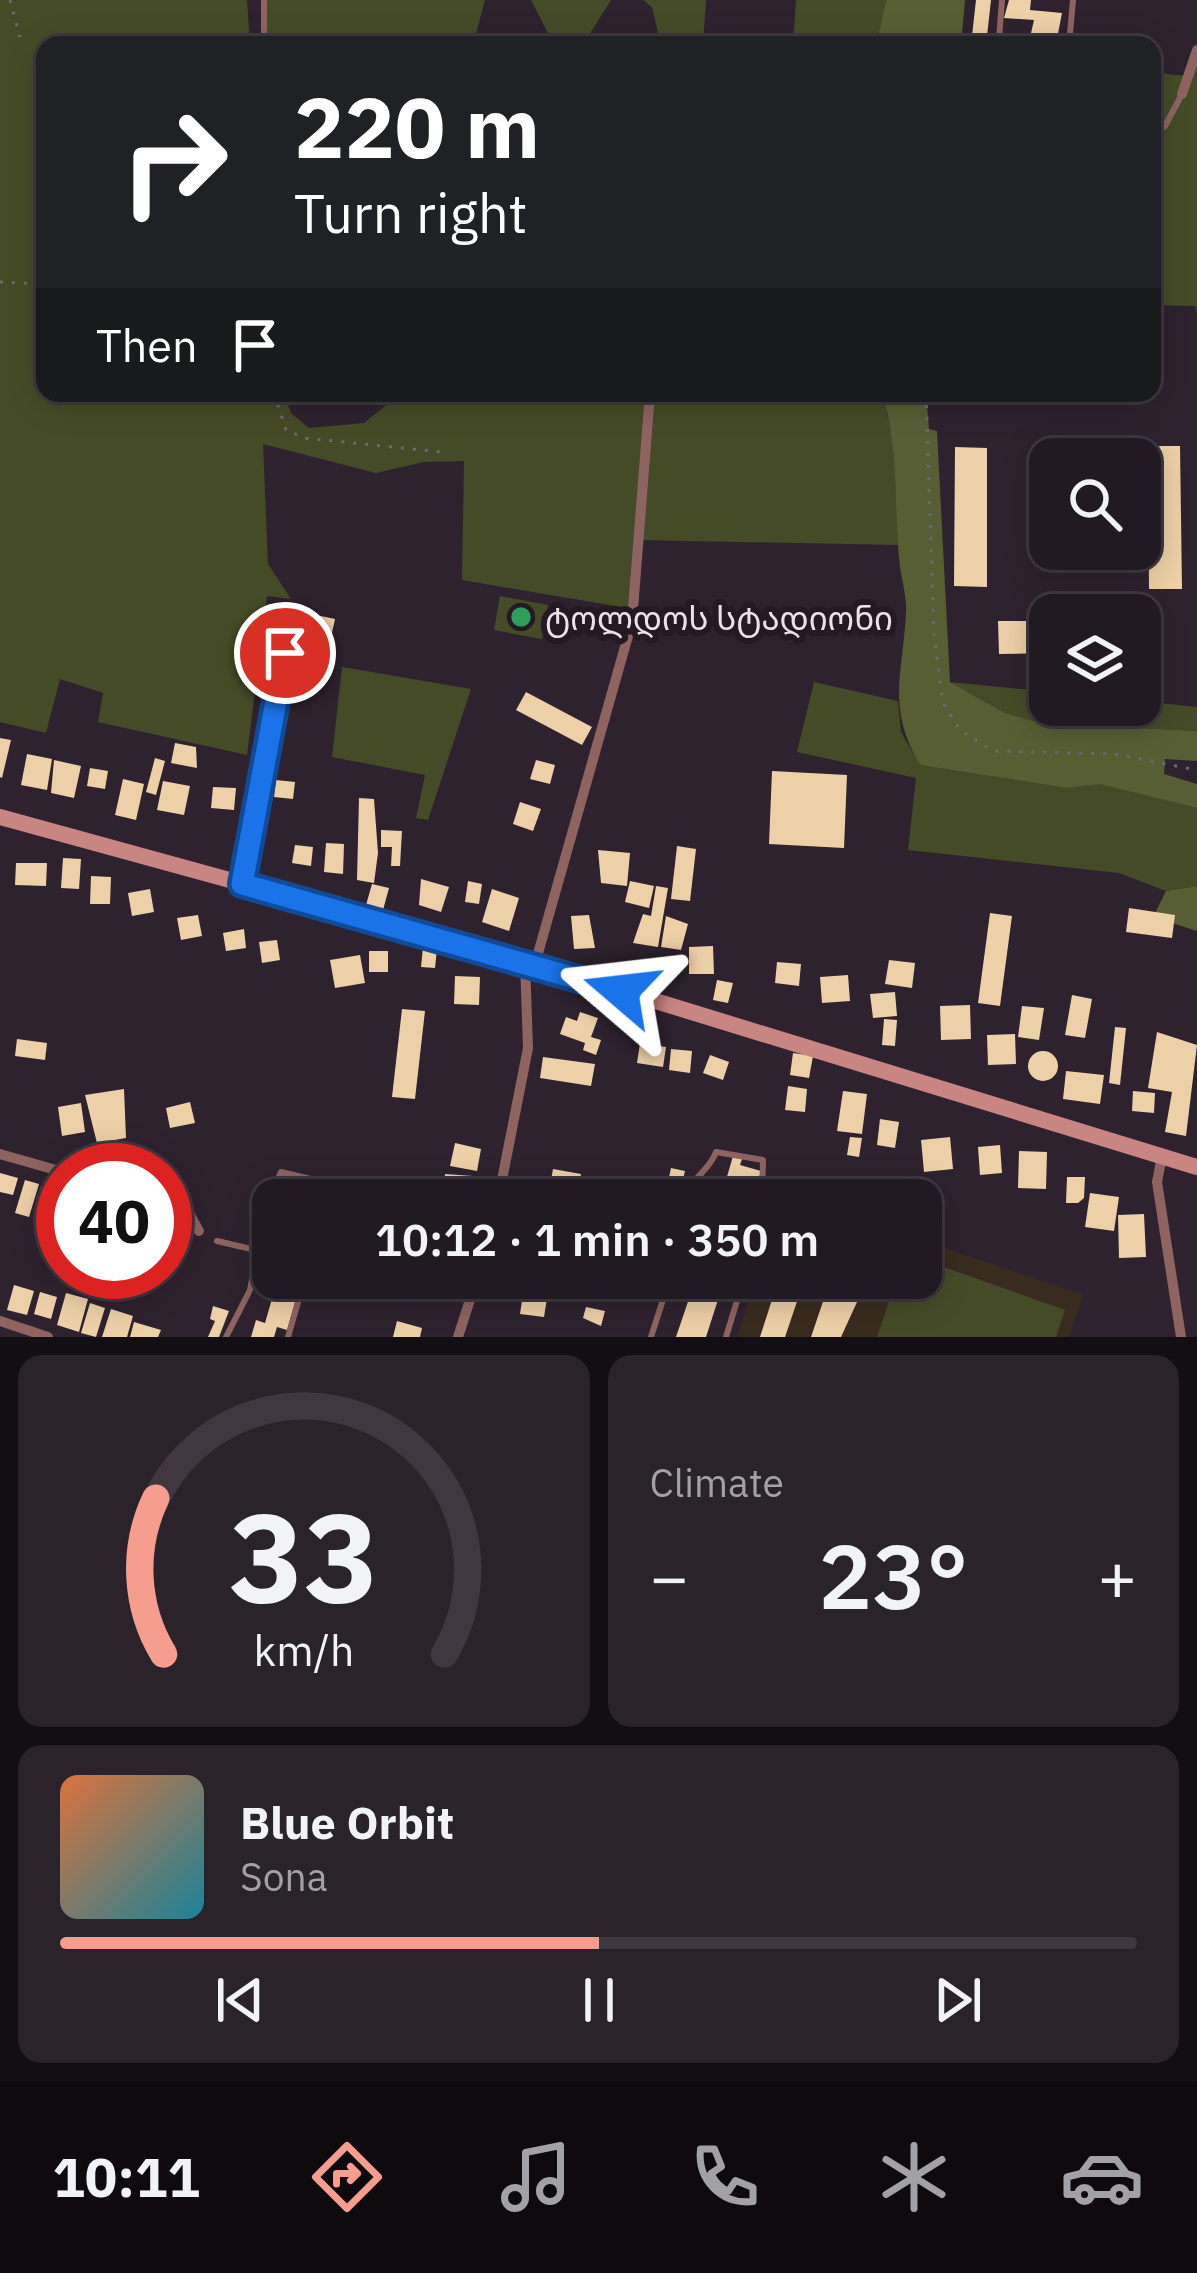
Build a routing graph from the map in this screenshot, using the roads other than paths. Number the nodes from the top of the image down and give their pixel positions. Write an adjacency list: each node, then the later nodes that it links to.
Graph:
1 (264, 0): 4 (lane)
2 (1002, 0): 5 (lane)
3 (1073, 0): 6 (lane)
4 (264, 36)
5 (999, 36)
6 (1070, 36)
7 (1197, 50): 8 (street)
8 (1182, 94): 9 (lane)
9 (1161, 129)
10 (649, 402): 14 (street)
11 (285, 653): 13 (street)
12 (0, 817): 13 (street)
13 (242, 884): 14 (street)
14 (530, 963): 16 (street); 21 (street)
15 (0, 1154): 17 (street)
16 (1162, 1156): 18 (street); 40 (street)
17 (36, 1164)
18 (1197, 1167)
19 (279, 1179): 20 (lane)
20 (311, 1179)
21 (504, 1179)
22 (693, 1179): 23 (lane)
23 (763, 1179)
24 (192, 1219): 25 (street)
25 (199, 1231)
26 (217, 1241): 27 (lane)
27 (252, 1248)
28 (252, 1276): 35 (lane)
29 (299, 1299): 36 (lane)
30 (470, 1299): 37 (street)
31 (663, 1299): 38 (lane)
32 (738, 1299): 39 (lane)
33 (0, 1322): 34 (street)
34 (48, 1337)
35 (226, 1337)
36 (288, 1337)
37 (458, 1337)
38 (651, 1337)
39 (726, 1337)
40 (1181, 1337)

